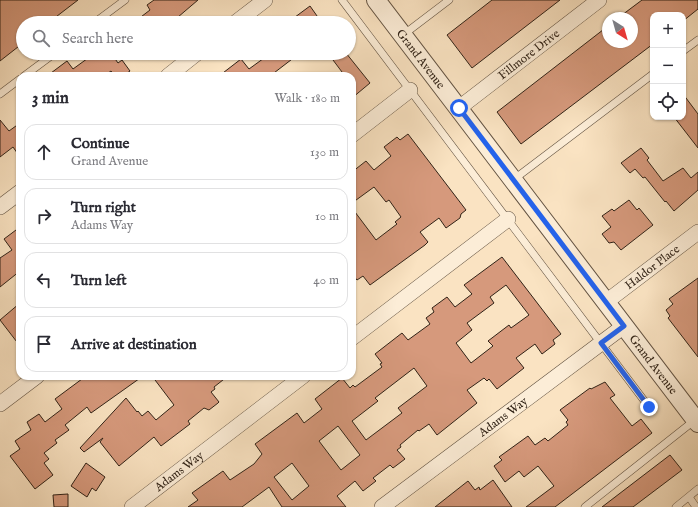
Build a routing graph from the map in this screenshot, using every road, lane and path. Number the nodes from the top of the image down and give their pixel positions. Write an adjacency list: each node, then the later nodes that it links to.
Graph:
1 (125, 0): 7 (lane)
2 (265, 0): 8 (street)
3 (342, 0): 9 (lane)
4 (376, 0): 11 (street, Grand Avenue)
5 (449, 0): 11 (lane)
6 (599, 0): 22 (street, Fillmore Drive)
7 (103, 16)
8 (244, 16)
9 (354, 16)
10 (356, 19): 20 (lane)
11 (403, 35): 22 (street, Grand Avenue)
12 (698, 40): 13 (lane)
13 (686, 49)
14 (46, 60): 16 (lane)
15 (188, 60): 17 (street)
16 (29, 72)
17 (173, 72)
18 (650, 76): 24 (lane)
19 (16, 82): 21 (lane)
20 (410, 90): 23 (street); 27 (lane)
21 (0, 94)
22 (459, 108): 24 (street, Grand Avenue)
23 (356, 132)
24 (513, 180): 29 (street, Grand Avenue)
25 (16, 195): 26 (street)
26 (0, 207)
27 (508, 219): 31 (street); 32 (lane)
28 (698, 232): 29 (street, Haldor Place)
29 (606, 302): 30 (street, Grand Avenue)
30 (624, 326): 32 (street, Adams Way); 37 (street, Grand Avenue)
31 (356, 335)
32 (601, 343): 36 (lane); 41 (street, Adams Way)
33 (32, 380): 35 (street)
34 (297, 380): 40 (street, Adams Way)
35 (0, 404)
36 (649, 407)
37 (697, 421): 42 (lane)
38 (698, 489): 39 (lane)
39 (689, 497): 43 (lane); 44 (lane)
40 (132, 507)
41 (382, 507)
42 (586, 507)
43 (676, 507)
44 (696, 507)

